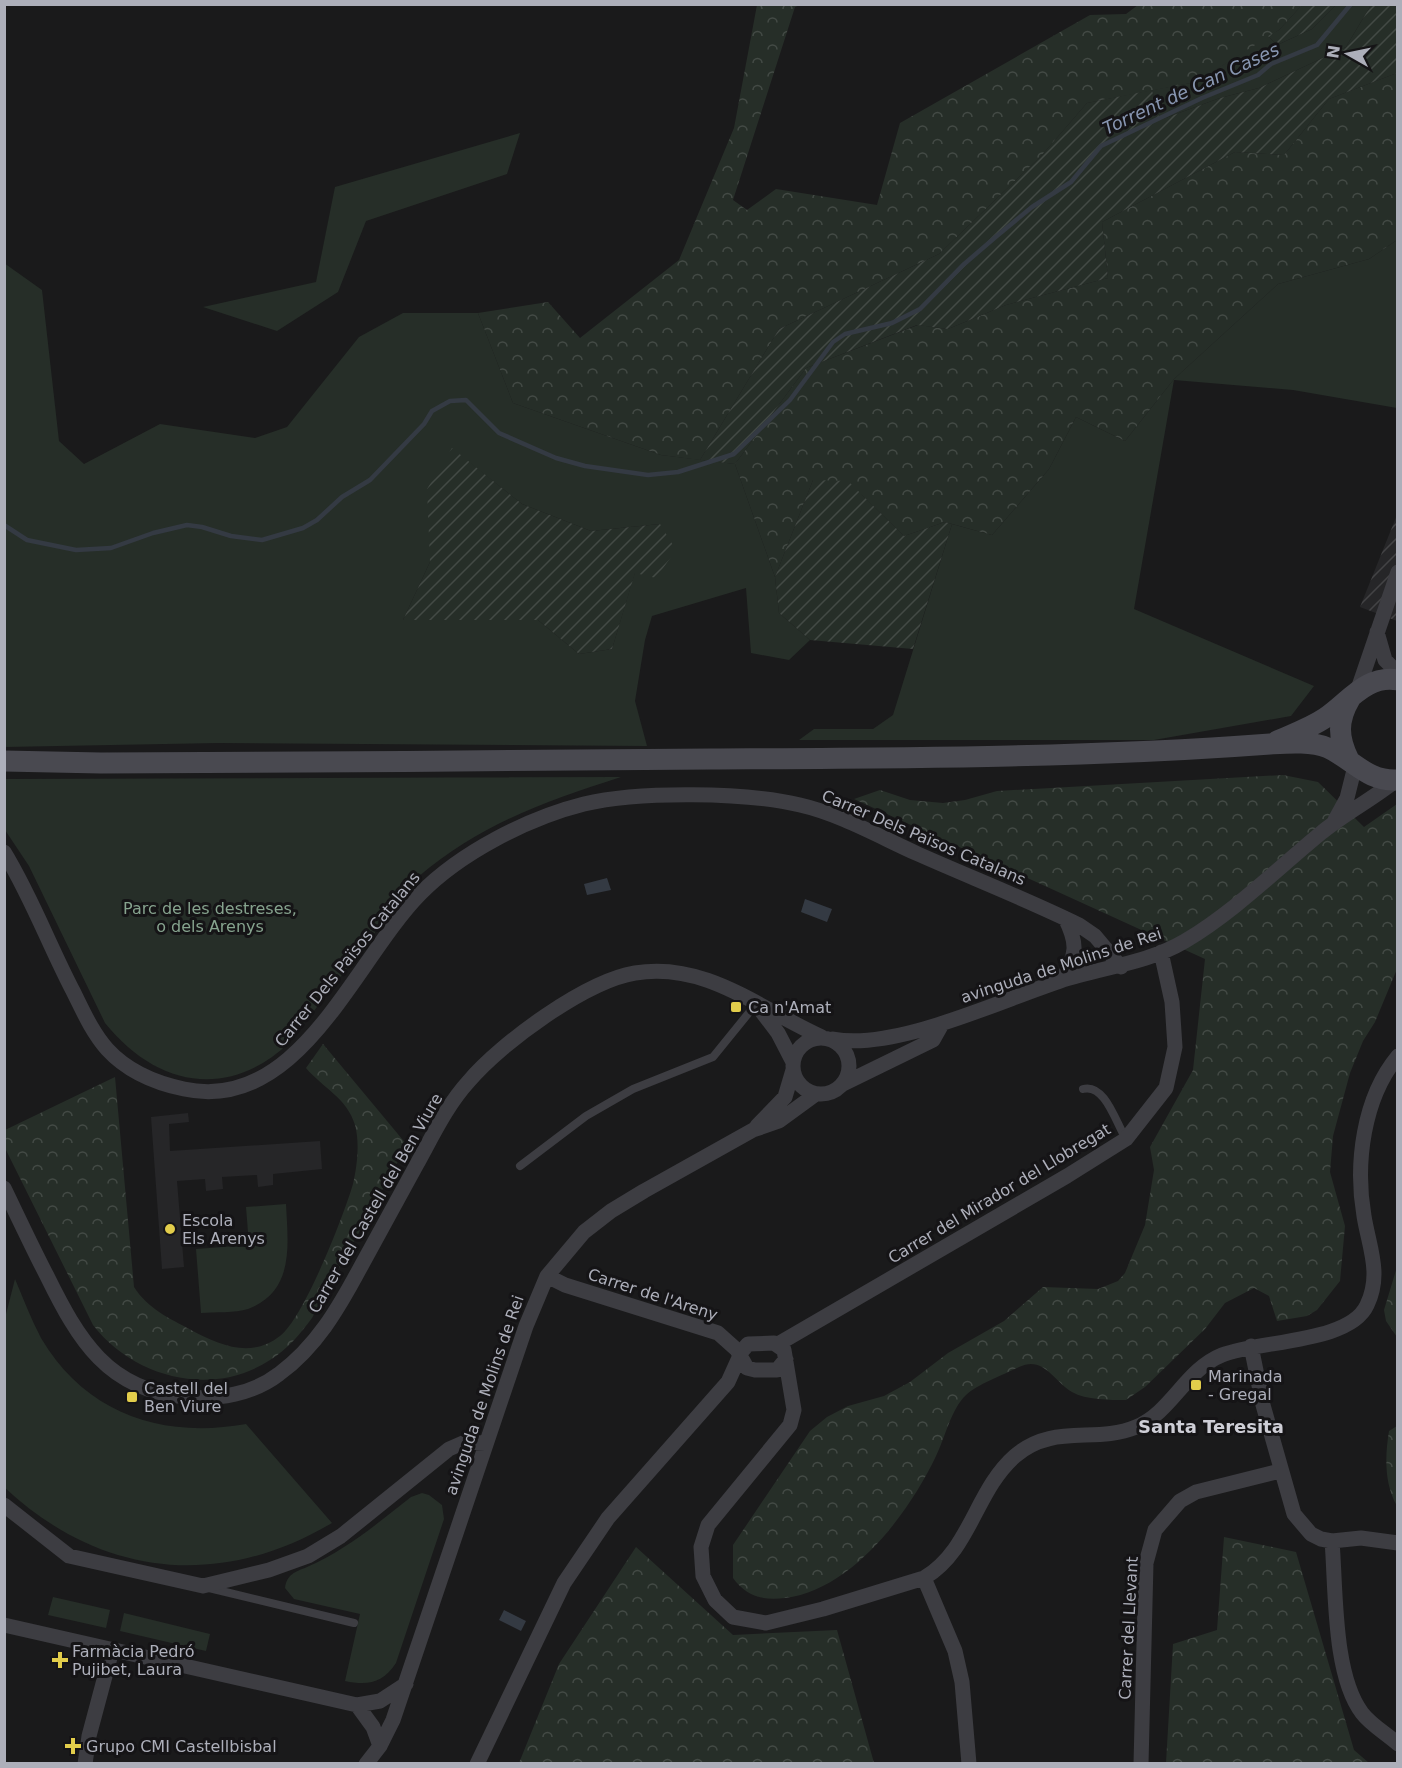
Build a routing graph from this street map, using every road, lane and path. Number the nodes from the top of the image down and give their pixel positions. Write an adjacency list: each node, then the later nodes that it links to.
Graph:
1 (1398, 572): 2 (street)
2 (1393, 595): 3 (street)
3 (1376, 630): 4 (street); 6 (street)
4 (1398, 673)
5 (1398, 680): 6 (street)
6 (1354, 694): 7 (street); 9 (street)
7 (1271, 744): 8 (street); 9 (street)
8 (4, 761)
9 (1352, 763): 10 (street); 11 (street, avinguda de Molins de Rei)
10 (1396, 780): 11 (street, avinguda de Molins de Rei)
11 (1332, 824): 14 (street, avinguda de Molins de Rei)
12 (4, 852): 13 (street, Carrer Dels Països Catalans)
13 (1065, 918): 15 (street, Carrer Dels Països Catalans); 16 (street)
14 (1161, 952): 15 (street, avinguda de Molins de Rei); 26 (street, Carrer del Mirador del Llobregat)
15 (1121, 967): 16 (street, avinguda de Molins de Rei)
16 (1062, 980): 18 (street, avinguda de Molins de Rei)
17 (756, 1004): 19 (street, Carrer del Castell del Ben Viure); 21 (street, Carrer del Castell del Ben Viure); 27 (lane); 30 (street, Carrer del Castell del Ben Viure)
18 (942, 1024): 19 (street, avinguda de Molins de Rei); 22 (street, avinguda de Molins de Rei)
19 (827, 1038): 21 (street); 22 (street)
20 (1398, 1056): 33 (street)
21 (793, 1066): 24 (street); 25 (street, avinguda de Molins de Rei)
22 (843, 1084): 24 (street)
23 (1083, 1089): 26 (lane)
24 (816, 1094): 25 (street, avinguda de Molins de Rei)
25 (753, 1131): 31 (street, avinguda de Molins de Rei)
26 (1126, 1139): 32 (street, Carrer del Mirador del Llobregat)
27 (520, 1166)
28 (4, 1188): 30 (street, Carrer del Castell del Ben Viure)
29 (4, 1200): 30 (street, Carrer del Castell del Ben Viure)
30 (19, 1220)
31 (547, 1276): 34 (street, Carrer de l'Areny); 38 (street, avinguda de Molins de Rei)
32 (778, 1344): 34 (street); 35 (street)
33 (1251, 1346): 39 (street); 43 (street)
34 (741, 1357): 36 (street); 54 (street)
35 (786, 1359): 36 (street); 37 (street)
36 (769, 1371): 37 (street)
37 (790, 1396): 43 (street)
38 (485, 1443): 44 (street); 48 (street, avinguda de Molins de Rei)
39 (1280, 1471): 41 (street); 56 (street, Carrer del Llevant)
40 (4, 1505): 44 (street)
41 (1332, 1541): 42 (street); 50 (street)
42 (1398, 1543)
43 (924, 1578): 55 (street)
44 (203, 1586): 45 (lane)
45 (354, 1623)
46 (4, 1625): 47 (street)
47 (112, 1650): 49 (street); 52 (street)
48 (406, 1683): 49 (street); 51 (street, avinguda de Molins de Rei)
49 (357, 1705): 51 (street)
50 (1398, 1744)
51 (380, 1746): 53 (street, avinguda de Molins de Rei)
52 (85, 1764)
53 (366, 1764)
54 (477, 1764)
55 (969, 1764)
56 (1141, 1764)

